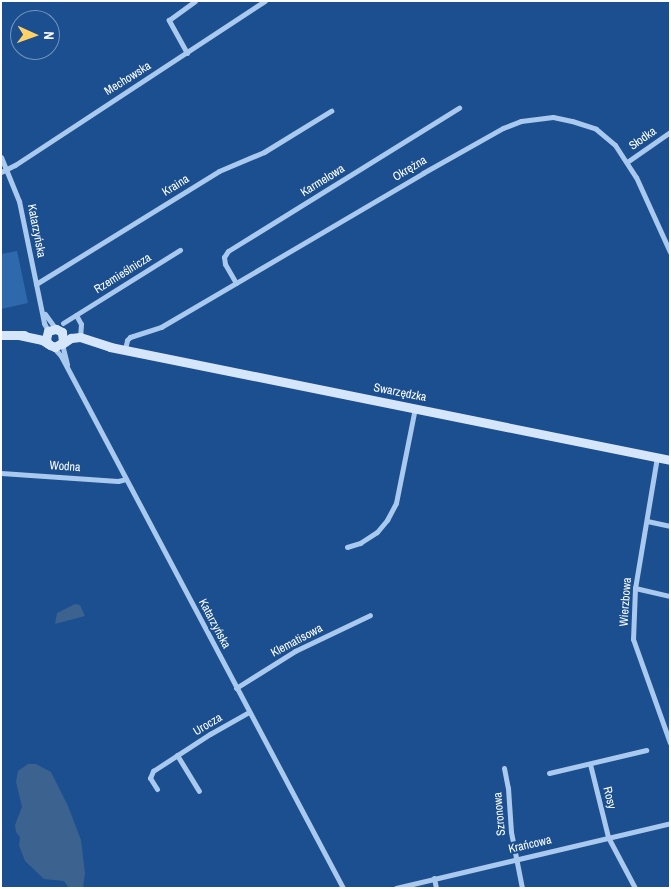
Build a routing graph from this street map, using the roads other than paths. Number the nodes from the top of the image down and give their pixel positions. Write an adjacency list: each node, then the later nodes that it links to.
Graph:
1 (196, 1): 3 (street)
2 (265, 1): 3 (street, Mechowska)
3 (187, 53): 9 (street, Mechowska)
4 (459, 108): 13 (street, Karmelowa)
5 (331, 111): 14 (street, Kraina)
6 (670, 132): 8 (street, Słodka)
7 (1, 157): 9 (street, Katarzyńska)
8 (627, 162): 12 (street, Okrężna); 13 (street, Okrężna)
9 (7, 169): 10 (street, Mechowska); 14 (street, Katarzyńska)
10 (1, 172)
11 (180, 250): 15 (street, Rzemieślnicza)
12 (670, 252)
13 (236, 283): 22 (street, Okrężna)
14 (36, 284): 16 (street, Katarzyńska)
15 (76, 315): 16 (street, Rzemieślnicza); 19 (street)
16 (57, 328): 18 (street, Swarzędzka); 19 (street, Swarzędzka); 20 (street); 21 (street)
17 (1, 335): 18 (street, Swarzędzka)
18 (19, 335): 21 (street, Swarzędzka)
19 (80, 335): 20 (street); 22 (street, Swarzędzka)
20 (62, 344): 21 (street); 23 (street, Katarzyńska)
21 (50, 345): 23 (street, Katarzyńska)
22 (125, 349): 24 (street, Swarzędzka)
23 (68, 370): 28 (street, Katarzyńska)
24 (415, 408): 25 (street, Swarzędzka); 31 (street)
25 (657, 457): 26 (street, Swarzędzka); 29 (street, Wierzbowa)
26 (670, 460)
27 (1, 473): 28 (street, Wodna)
28 (126, 478): 35 (street, Katarzyńska)
29 (647, 521): 30 (street); 32 (street, Wierzbowa)
30 (670, 526)
31 (347, 547)
32 (635, 588): 33 (street); 37 (street, Wierzbowa)
33 (670, 596)
34 (370, 615): 35 (street, Klematisowa)
35 (236, 688): 36 (street, Katarzyńska)
36 (249, 712): 39 (street, Urocza); 49 (street, Katarzyńska)
37 (670, 743)
38 (646, 750): 40 (street)
39 (177, 755): 43 (street, Urocza); 44 (street)
40 (590, 764): 42 (street); 46 (street, Rosy)
41 (504, 768): 47 (street, Szronowa)
42 (549, 774)
43 (157, 790)
44 (199, 791)
45 (670, 823): 46 (street, Krańcowa)
46 (608, 837): 47 (street, Krańcowa); 53 (street, Rosy)
47 (515, 859): 48 (street, Krańcowa); 52 (street, Szronowa)
48 (434, 878): 50 (street, Krańcowa); 51 (street)
49 (343, 888)
50 (396, 888)
51 (436, 888)
52 (522, 888)
53 (635, 888)

